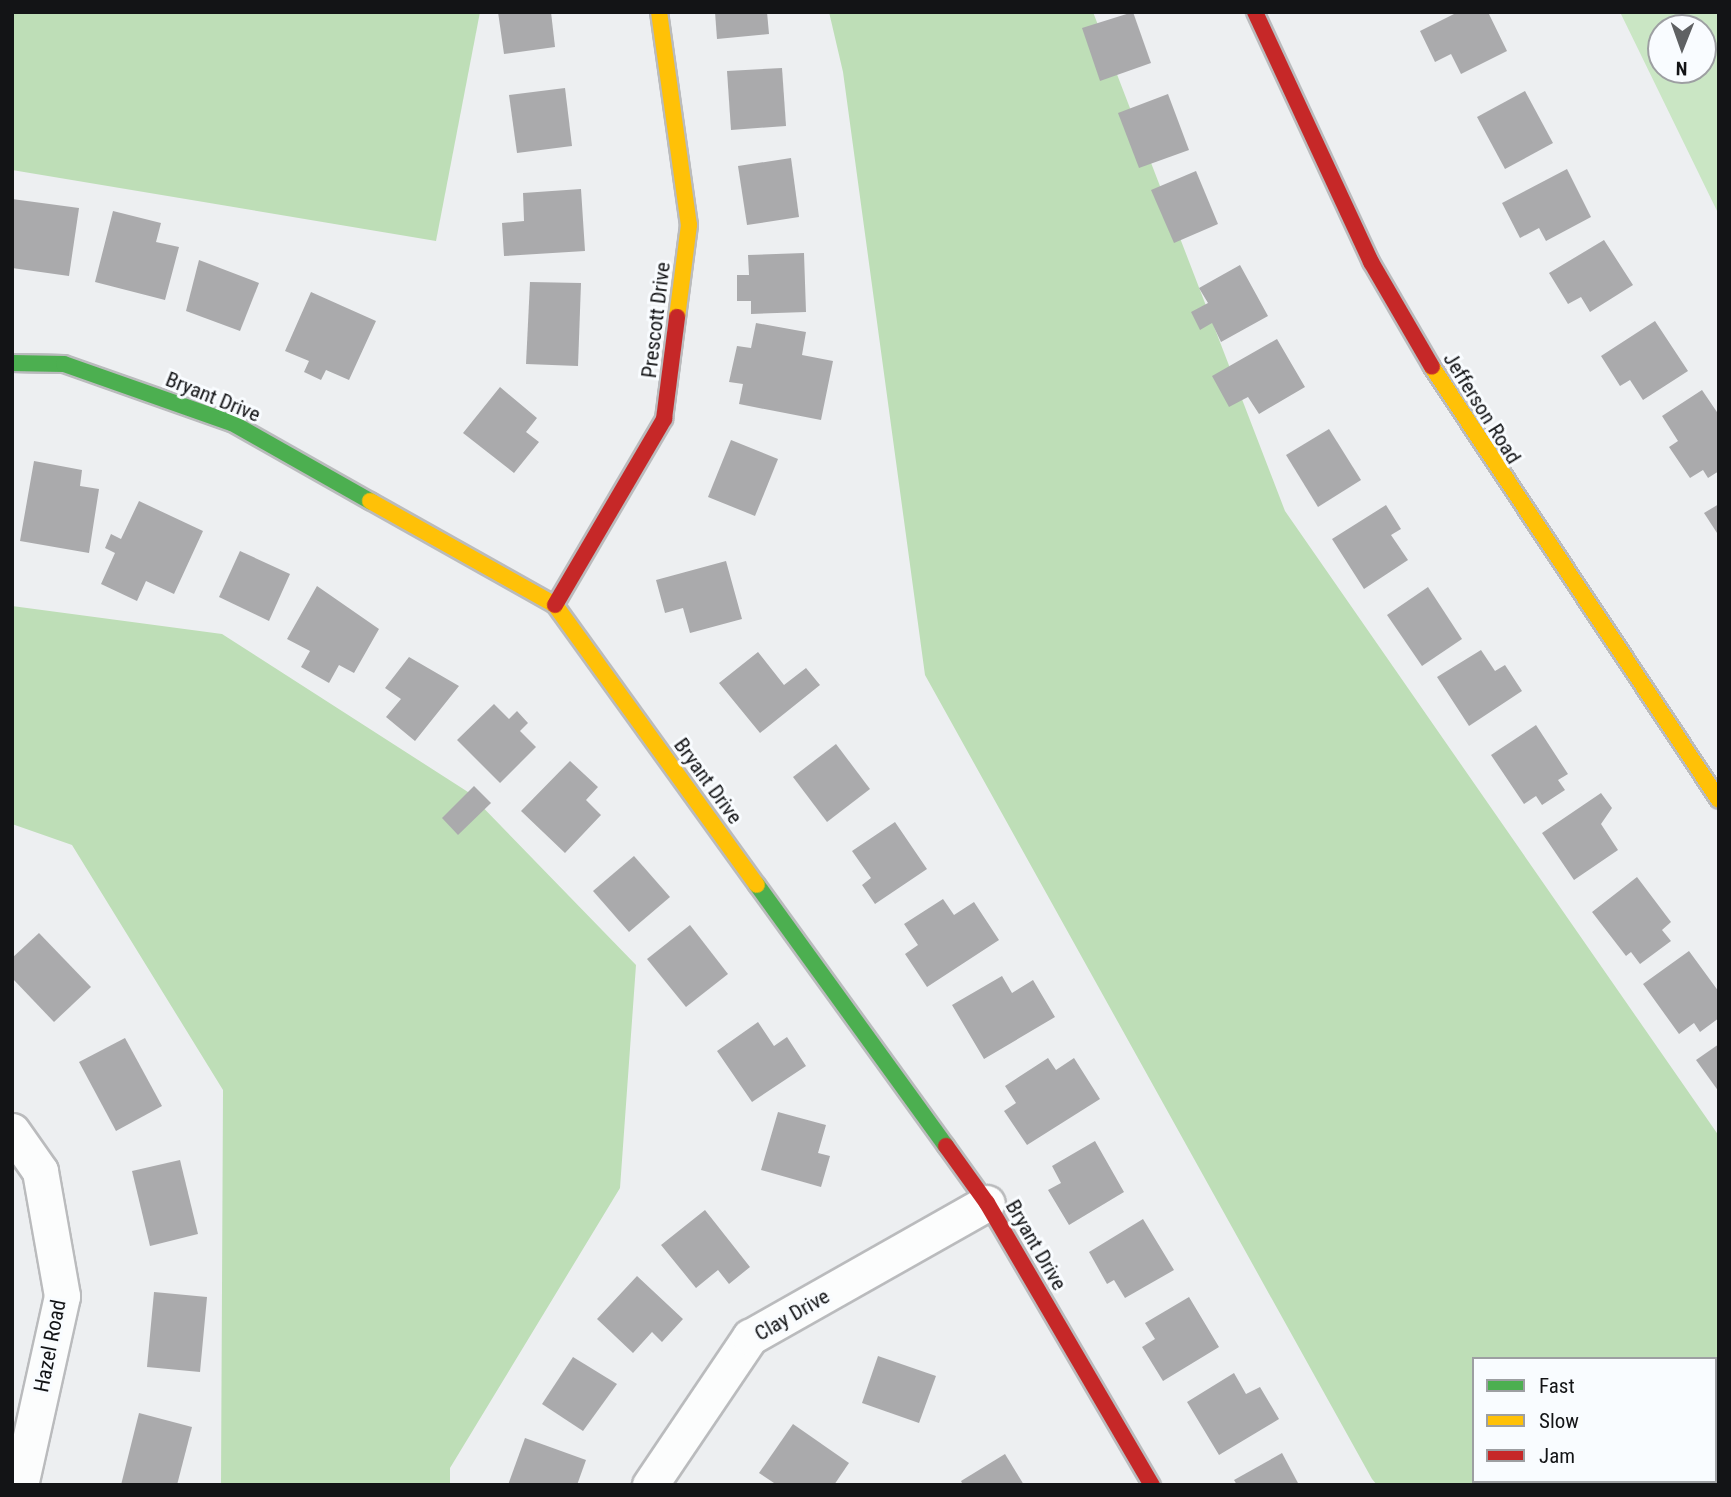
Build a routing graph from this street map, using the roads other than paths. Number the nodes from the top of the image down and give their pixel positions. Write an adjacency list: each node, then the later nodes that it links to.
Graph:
1 (659, 12): 4 (street, Prescott Drive)
2 (1255, 12): 5 (street, Jefferson Road)
3 (12, 363): 4 (street, Bryant Drive)
4 (555, 605): 7 (street, Bryant Drive)
5 (1719, 800)
6 (12, 1131): 8 (street, Hazel Road)
7 (987, 1203): 9 (street, Clay Drive); 10 (street, Bryant Drive)
8 (20, 1485)
9 (650, 1485)
10 (1152, 1485)

